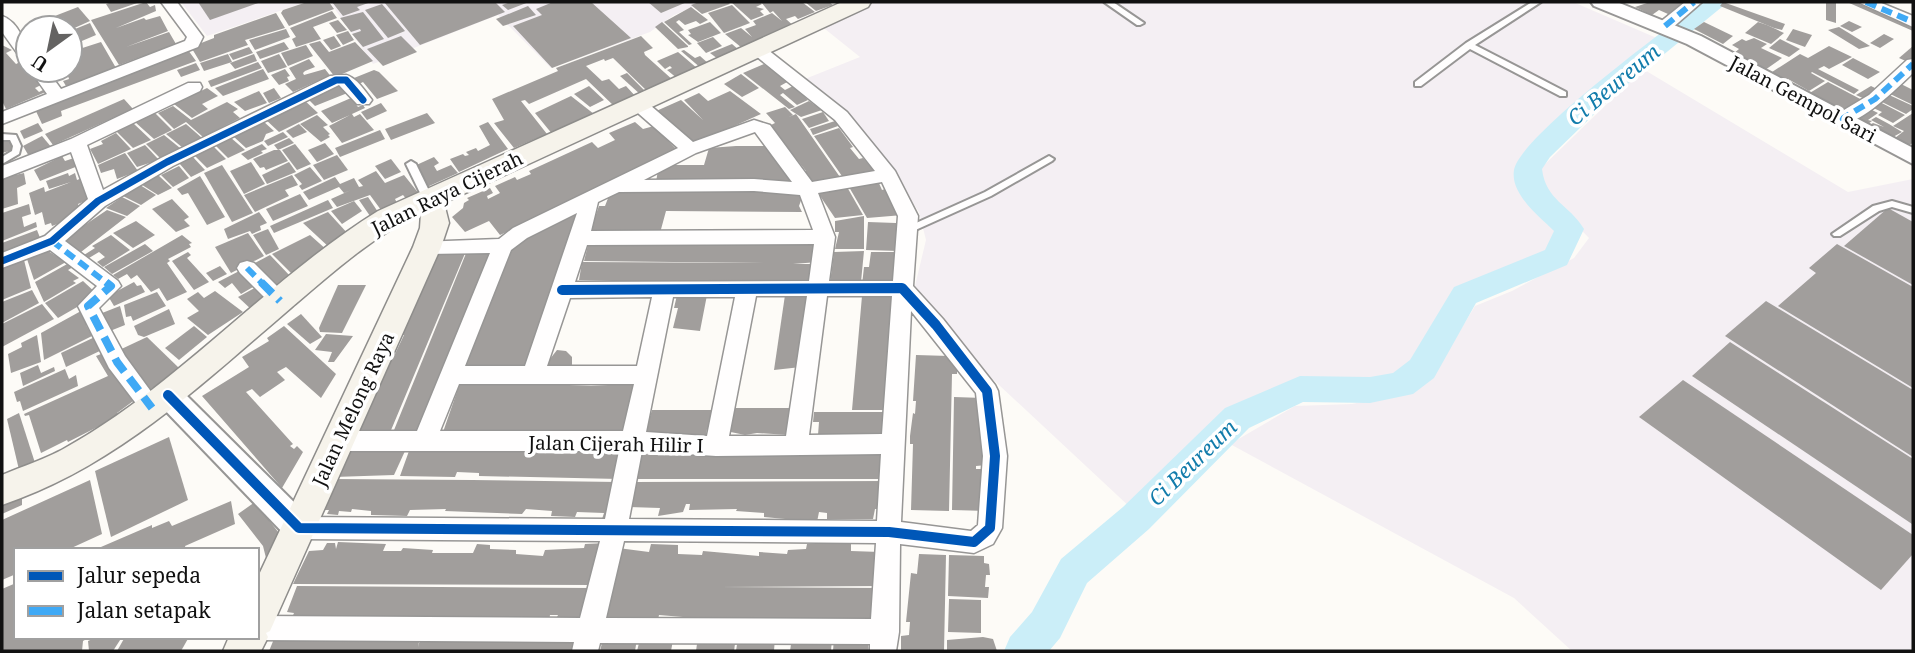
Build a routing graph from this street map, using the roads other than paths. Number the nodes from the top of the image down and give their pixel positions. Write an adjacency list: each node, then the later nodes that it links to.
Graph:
1 (169, 2): 20 (street)
2 (1108, 2): 10 (lane)
3 (1537, 2): 13 (lane)
4 (1601, 2): 11 (street, Jalan Gempol Sari)
5 (1694, 2): 11 (street)
6 (1866, 2): 9 (street)
7 (846, 4): 14 (main road, Jalan Raya Cijerah)
8 (2, 21): 12 (street)
9 (1913, 22)
10 (1140, 23)
11 (1665, 26): 24 (street, Jalan Gempol Sari)
12 (14, 38)
13 (1469, 46): 17 (lane); 19 (lane)
14 (757, 49): 22 (main road, Jalan Raya Cijerah); 33 (street)
15 (1913, 64): 24 (street)
16 (48, 84): 20 (street)
17 (1418, 84)
18 (194, 87): 26 (street)
19 (1563, 94)
20 (57, 96): 23 (street)
21 (363, 100): 38 (street)
22 (638, 103): 27 (street); 37 (main road, Jalan Raya Cijerah)
23 (2, 118)
24 (1840, 120): 28 (street, Jalan Gempol Sari)
25 (2, 137): 30 (lane)
26 (77, 143): 32 (street); 38 (street)
27 (690, 149): 34 (street); 35 (street)
28 (1913, 157)
29 (1049, 159): 40 (lane)
30 (2, 162)
31 (411, 164): 37 (lane)
32 (2, 173)
33 (888, 175): 35 (street); 40 (street)
34 (616, 186): 35 (street); 36 (street)
35 (807, 189): 42 (street)
36 (590, 198): 43 (street); 45 (street)
37 (429, 199): 46 (main road, Jalan Melong Raya); 54 (main road, Jalan Raya Cijerah)
38 (98, 201): 44 (street)
39 (1913, 210): 41 (lane)
40 (908, 230): 50 (street)
41 (1837, 234)
42 (825, 237): 43 (street); 49 (street)
43 (580, 238): 51 (street)
44 (52, 241): 47 (street); 58 (street)
45 (503, 246): 46 (street); 55 (street)
46 (427, 247): 59 (main road, Jalan Melong Raya)
47 (2, 261)
48 (247, 268): 54 (street)
49 (819, 288): 50 (street); 53 (street); 64 (street)
50 (902, 288): 62 (street); 68 (street)
51 (562, 290): 52 (street); 57 (street)
52 (664, 290): 53 (street); 56 (street)
53 (747, 290): 63 (street)
54 (280, 301): 58 (main road, Jalan Raya Cijerah)
55 (452, 375): 57 (street); 60 (street)
56 (646, 375): 57 (street); 61 (street)
57 (533, 376)
58 (160, 401): 65 (main road, Jalan Raya Cijerah); 66 (street)
59 (339, 441): 60 (street, Jalan Cijerah Hilir I); 66 (main road, Jalan Melong Raya)
60 (425, 441): 61 (street, Jalan Cijerah Hilir I)
61 (631, 442): 63 (street, Jalan Cijerah Hilir I); 67 (street)
62 (894, 444): 64 (street, Jalan Cijerah Hilir I); 68 (street)
63 (716, 446): 64 (street, Jalan Cijerah Hilir I)
64 (796, 446)
65 (2, 490)
66 (299, 528): 67 (street); 69 (main road, Jalan Melong Raya)
67 (614, 532): 68 (street); 71 (street)
68 (889, 533): 74 (street)
69 (259, 612)
70 (259, 628): 71 (street)
71 (587, 641): 72 (street)
72 (688, 641): 73 (street)
73 (787, 641): 74 (street)
74 (884, 641)

